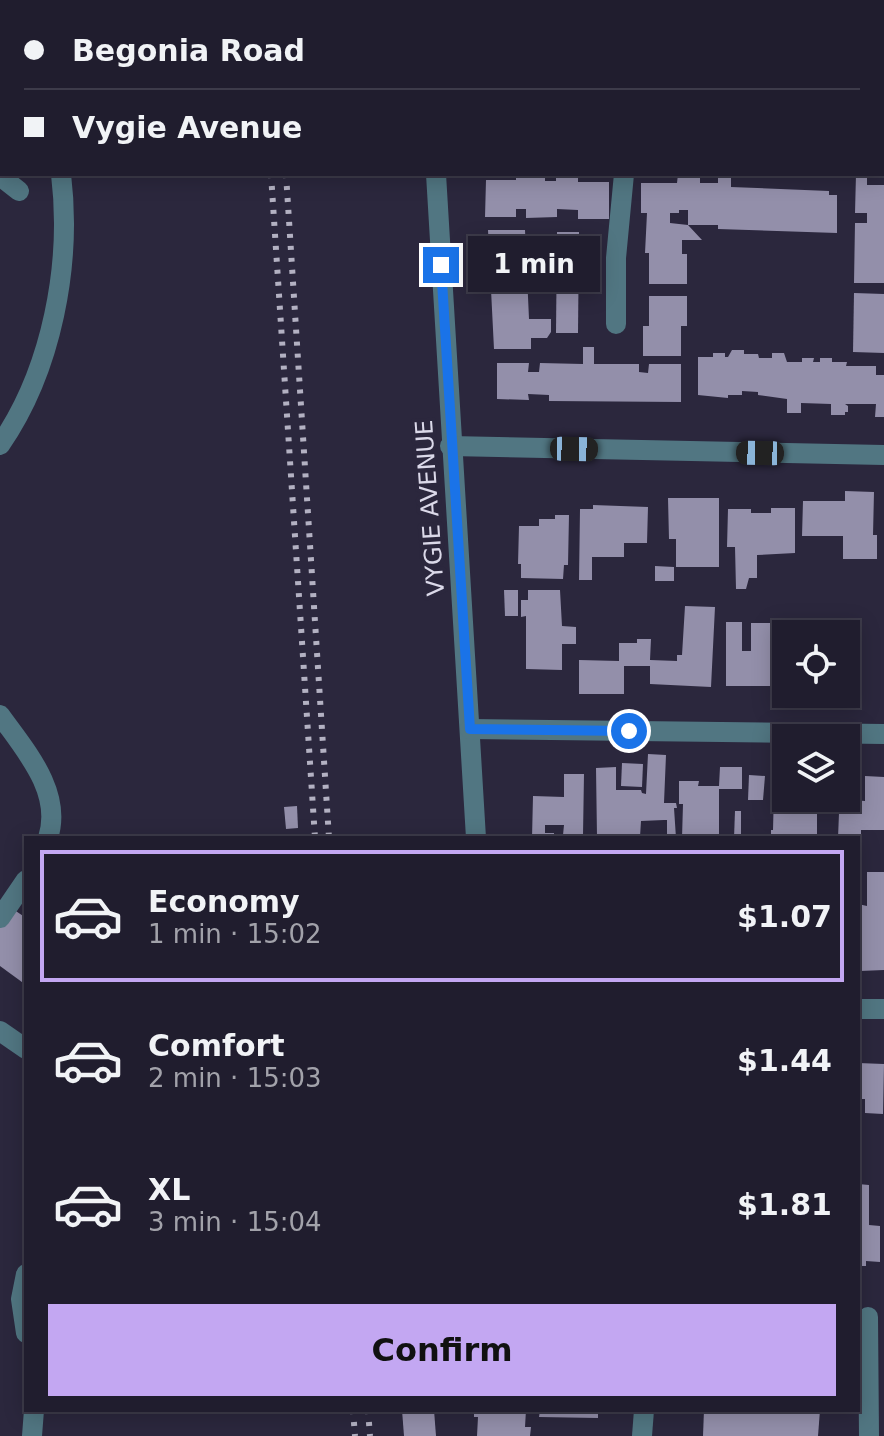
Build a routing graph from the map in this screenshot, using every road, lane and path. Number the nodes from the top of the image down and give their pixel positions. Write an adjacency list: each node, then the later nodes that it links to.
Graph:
1 (0, 176): 5 (street)
2 (61, 176): 7 (street)
3 (436, 176): 8 (street, VYGIE AVENUE)
4 (624, 176): 6 (street)
5 (19, 191)
6 (616, 324)
7 (0, 445)
8 (450, 446): 9 (street); 11 (street, VYGIE AVENUE)
9 (884, 455)
10 (0, 715): 13 (street)
11 (470, 729): 12 (street); 14 (street, VYGIE AVENUE)
12 (884, 734)
13 (49, 836)
14 (476, 836)
15 (24, 883): 16 (street)
16 (0, 918)
17 (860, 1009): 18 (street)
18 (884, 1009)
19 (0, 1031): 20 (street)
20 (24, 1048)
21 (24, 1284): 23 (street)
22 (870, 1317): 28 (street)
23 (24, 1319)
24 (34, 1412): 26 (street)
25 (644, 1412): 27 (street)
26 (32, 1436)
27 (642, 1436)
28 (869, 1436)

